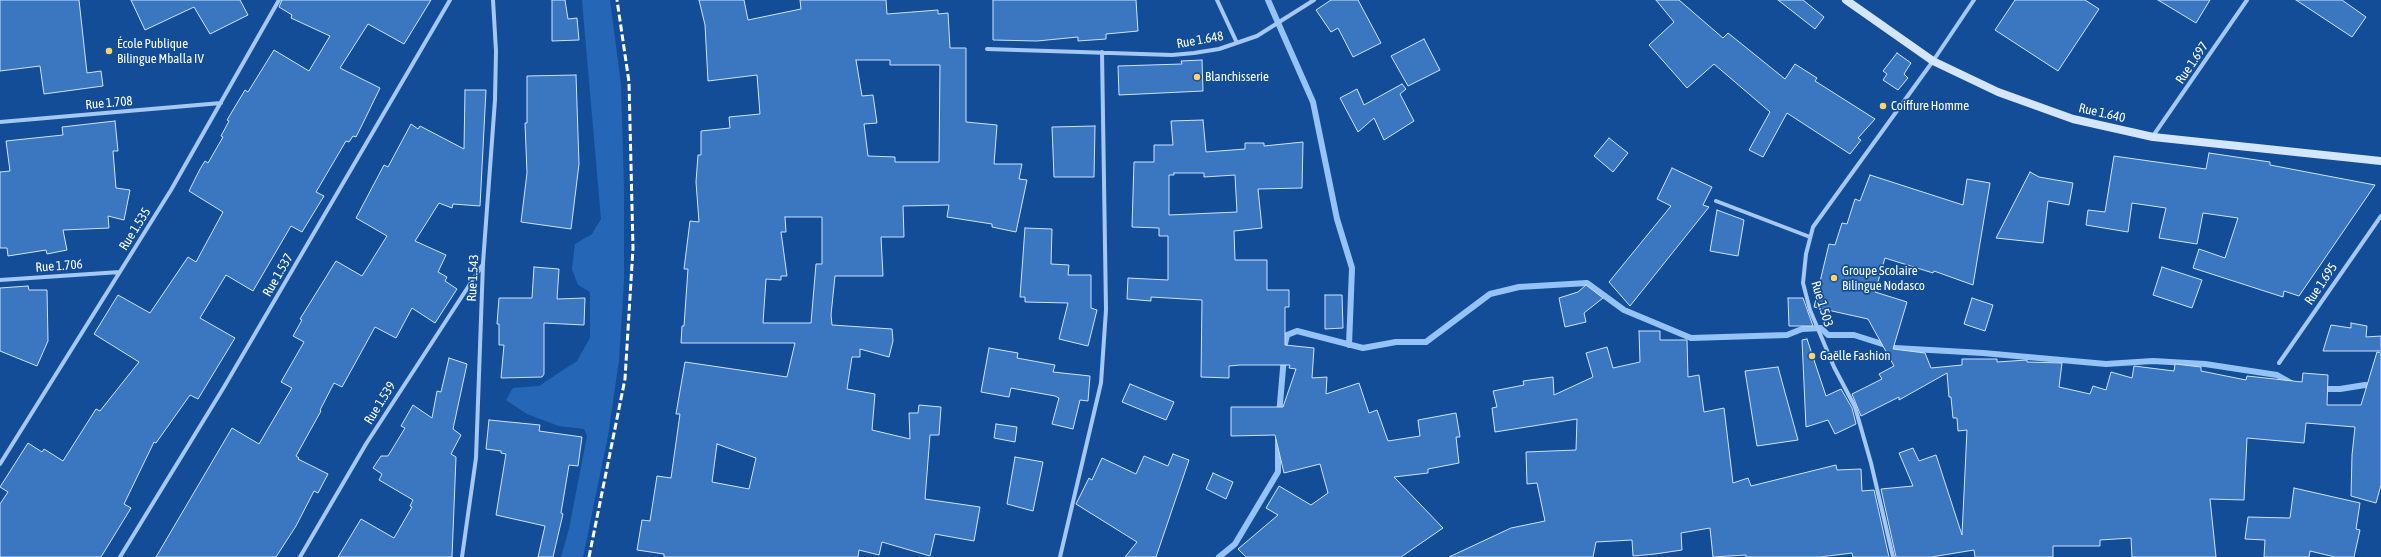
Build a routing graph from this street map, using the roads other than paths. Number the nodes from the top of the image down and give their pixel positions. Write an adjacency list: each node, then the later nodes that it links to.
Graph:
1 (279, 0): 13 (street, Rue 1.535)
2 (450, 0): 25 (street, Rue 1.537)
3 (493, 0): 20 (street, Rue 1.543)
4 (1217, 0): 9 (street)
5 (1314, 0): 9 (street, Rue 1.648)
6 (1846, 0): 12 (street, Rue 1.640)
7 (1974, 0): 12 (street, Rue 1.503)
8 (2246, 0): 15 (street, Rue 1.697)
9 (1237, 43): 11 (street, Rue 1.648)
10 (987, 49): 11 (street, Rue 1.648)
11 (1102, 52): 28 (street)
12 (1933, 61): 15 (street, Rue 1.640); 19 (street, Rue 1.503)
13 (221, 103): 14 (street, Rue 1.708); 21 (street, Rue 1.535)
14 (0, 122)
15 (2153, 137): 16 (street, Rue 1.640)
16 (2381, 161)
17 (1716, 201): 19 (street)
18 (2381, 216): 23 (street, Rue 1.695)
19 (1810, 237): 29 (street, Rue 1.503)
20 (483, 263): 26 (street, Rue 1.539); 27 (street, Rue 1.543)
21 (120, 272): 22 (street, Rue 1.706); 24 (street, Rue 1.535)
22 (0, 280)
23 (2279, 363)
24 (0, 464)
25 (120, 557)
26 (300, 557)
27 (462, 557)
28 (1060, 557)
29 (1893, 557)

